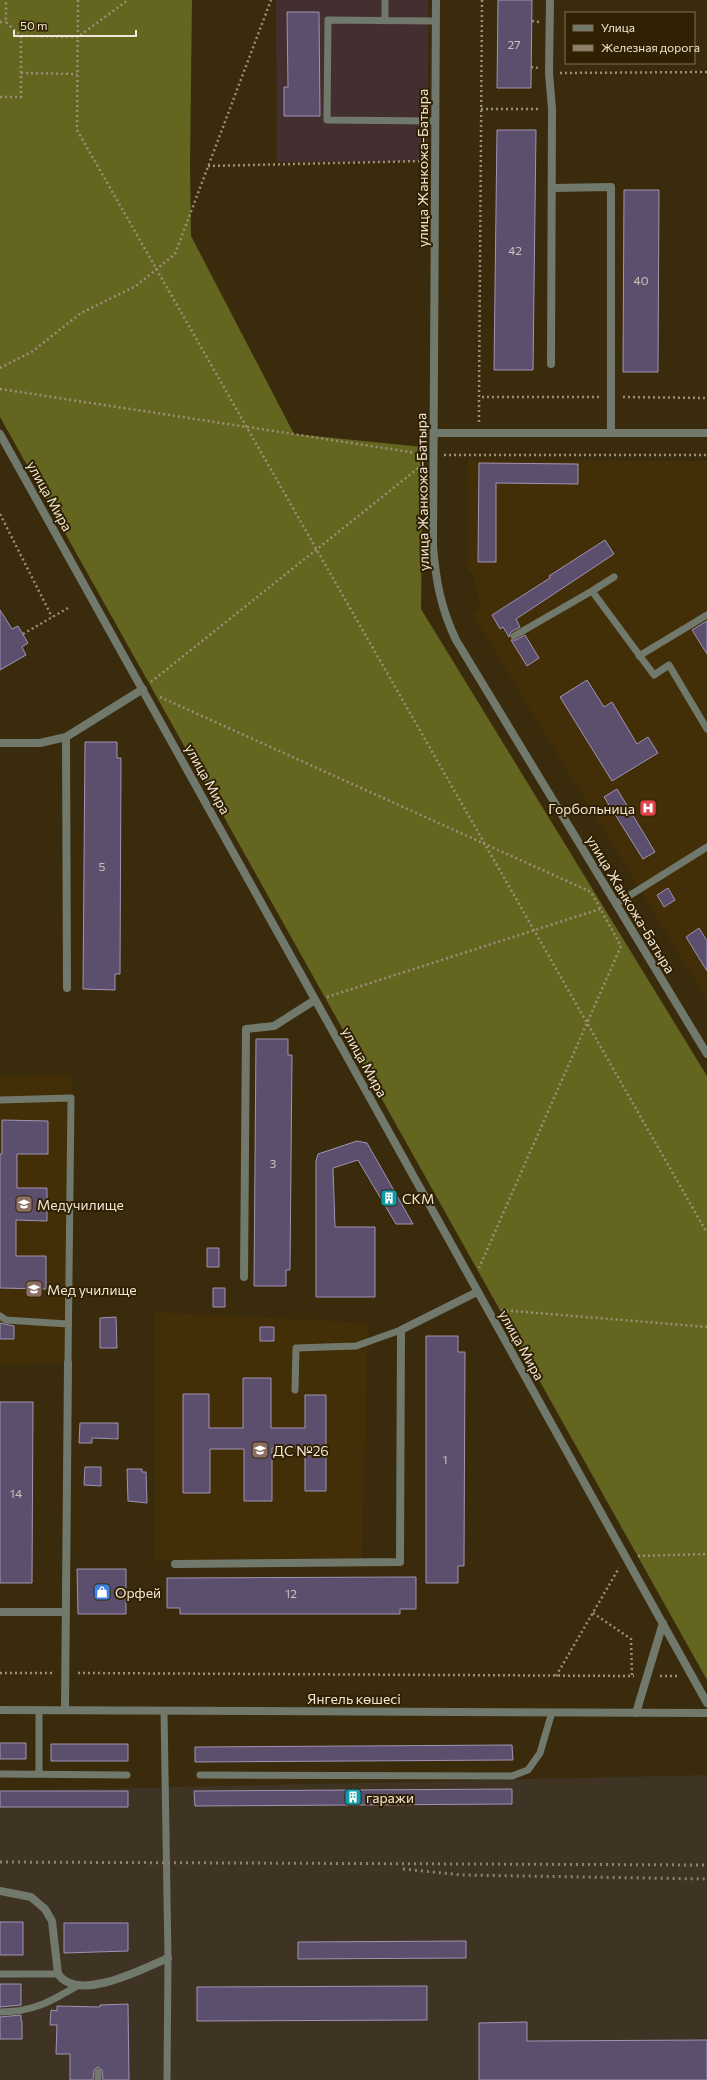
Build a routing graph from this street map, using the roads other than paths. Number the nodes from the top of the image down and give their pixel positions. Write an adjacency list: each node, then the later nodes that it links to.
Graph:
1 (385, 0): 4 (lane)
2 (436, 0): 5 (street, улица Жанкожа-Батыра)
3 (550, 0): 7 (street)
4 (385, 20): 5 (lane); 6 (lane)
5 (436, 21): 6 (street, улица Жанкожа-Батыра)
6 (435, 120): 9 (street, улица Жанкожа-Батыра)
7 (552, 188): 8 (street); 10 (street)
8 (551, 364)
9 (434, 433): 10 (street); 23 (street, улица Жанкожа-Батыра)
10 (611, 433): 11 (street)
11 (707, 433)
12 (0, 434): 18 (street, улица Мира)
13 (614, 577): 14 (lane)
14 (592, 591): 16 (lane); 17 (lane)
15 (707, 615): 17 (lane)
16 (514, 636)
17 (639, 656): 19 (lane)
18 (143, 689): 20 (street); 25 (street, улица Мира)
19 (707, 729)
20 (66, 737): 21 (street); 24 (street)
21 (0, 743)
22 (707, 848): 23 (lane)
23 (616, 904): 26 (street, улица Жанкожа-Батыра)
24 (67, 988)
25 (315, 1000): 28 (street); 29 (street, улица Мира)
26 (707, 1054)
27 (0, 1100): 31 (lane)
28 (244, 1277)
29 (477, 1292): 32 (street); 38 (street, улица Мира)
30 (0, 1316): 31 (lane)
31 (68, 1324): 33 (lane)
32 (401, 1330): 34 (lane); 35 (street)
33 (68, 1363): 37 (street)
34 (295, 1390)
35 (175, 1564)
36 (0, 1612): 37 (street)
37 (66, 1612): 42 (street)
38 (663, 1623): 39 (street, улица Мира); 45 (street)
39 (707, 1703)
40 (0, 1710): 41 (street, Янгель көшесі)
41 (39, 1710): 42 (street, Янгель көшесі); 48 (lane)
42 (65, 1710): 43 (street, Янгель көшесі)
43 (164, 1710): 44 (street, Янгель көшесі); 52 (lane)
44 (552, 1712): 45 (street, Янгель көшесі); 49 (lane)
45 (636, 1713): 46 (street, Янгель көшесі)
46 (707, 1713)
47 (0, 1774): 48 (lane)
48 (39, 1774): 50 (lane)
49 (200, 1774)
50 (127, 1775)
51 (0, 1891): 54 (street)
52 (168, 1958): 55 (street); 57 (lane)
53 (0, 1974): 54 (lane)
54 (58, 1974): 55 (street)
55 (76, 1986): 56 (lane)
56 (0, 2012)
57 (167, 2080)

